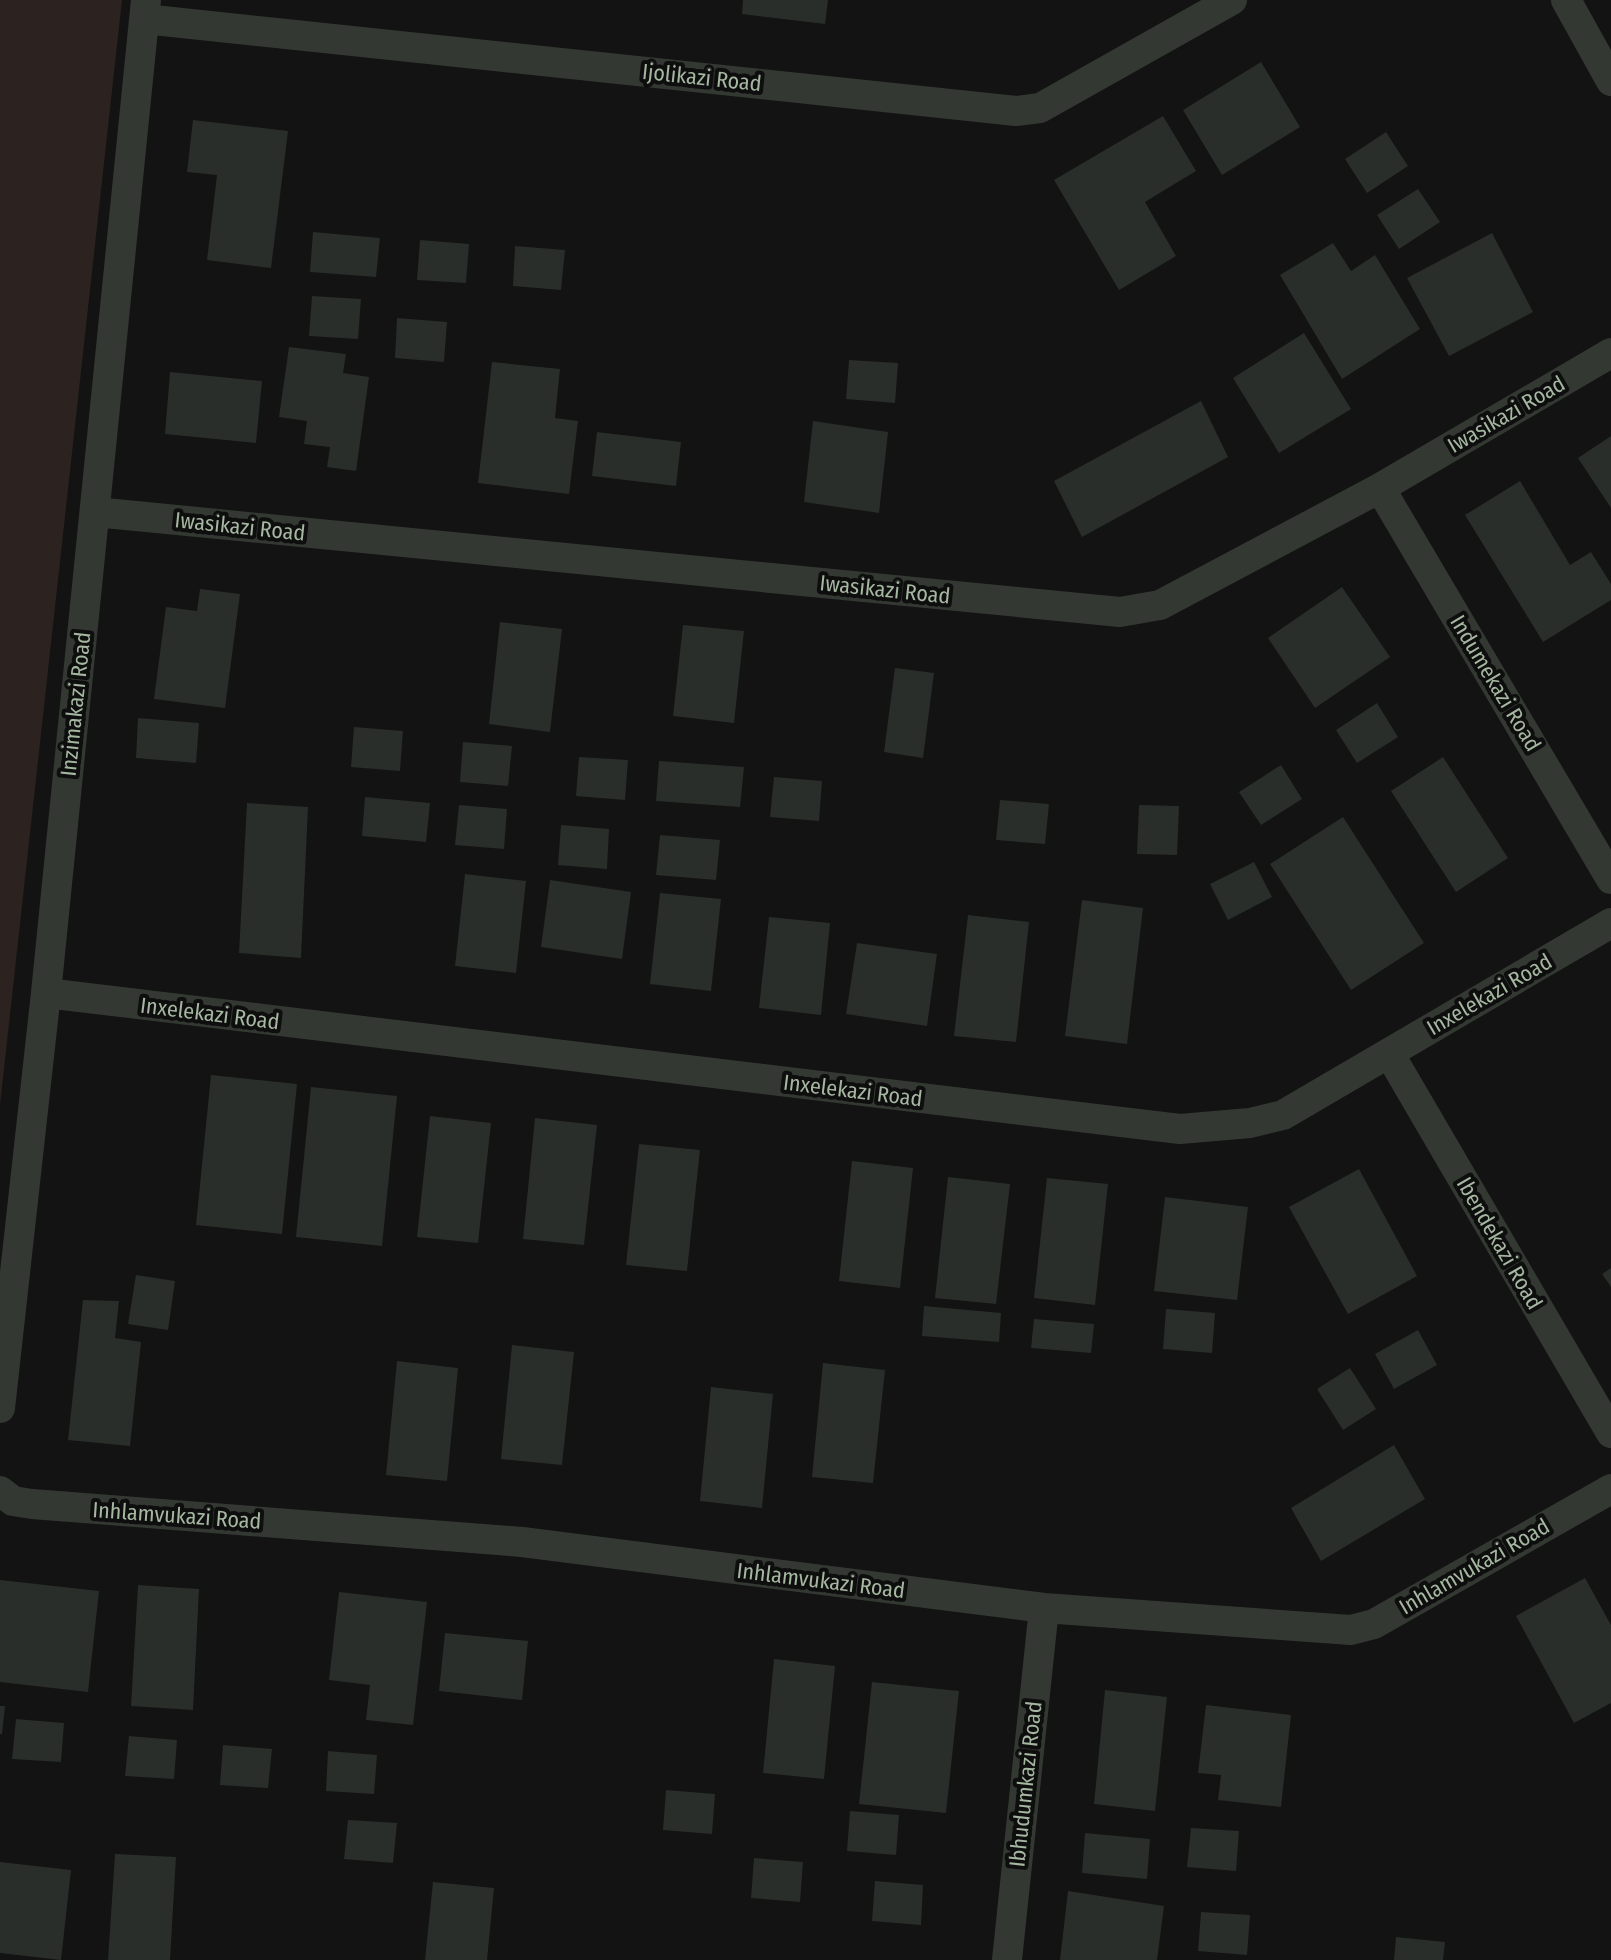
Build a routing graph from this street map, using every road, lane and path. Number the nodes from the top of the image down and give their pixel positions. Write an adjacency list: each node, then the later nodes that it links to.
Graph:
1 (1232, 0): 3 (street, Ijolikazi Road)
2 (1566, 0): 4 (street)
3 (145, 9): 7 (street, Inzimakazi Road)
4 (1611, 81)
5 (1611, 353): 6 (street, Iwasikazi Road)
6 (1380, 488): 7 (street, Iwasikazi Road); 8 (street, Indumekazi Road)
7 (95, 512): 10 (street, Inzimakazi Road)
8 (1611, 879)
9 (1611, 923): 11 (street, Inxelekazi Road)
10 (46, 993): 11 (street, Inxelekazi Road); 12 (street, Inzimakazi Road)
11 (1389, 1053): 13 (street, Ibendekazi Road)
12 (0, 1408)
13 (1611, 1433)
14 (1611, 1489): 16 (street, Inhlamvukazi Road)
15 (0, 1491): 16 (street, Inhlamvukazi Road)
16 (1044, 1608): 17 (street, Ibhudumkazi Road)
17 (1007, 1960)

